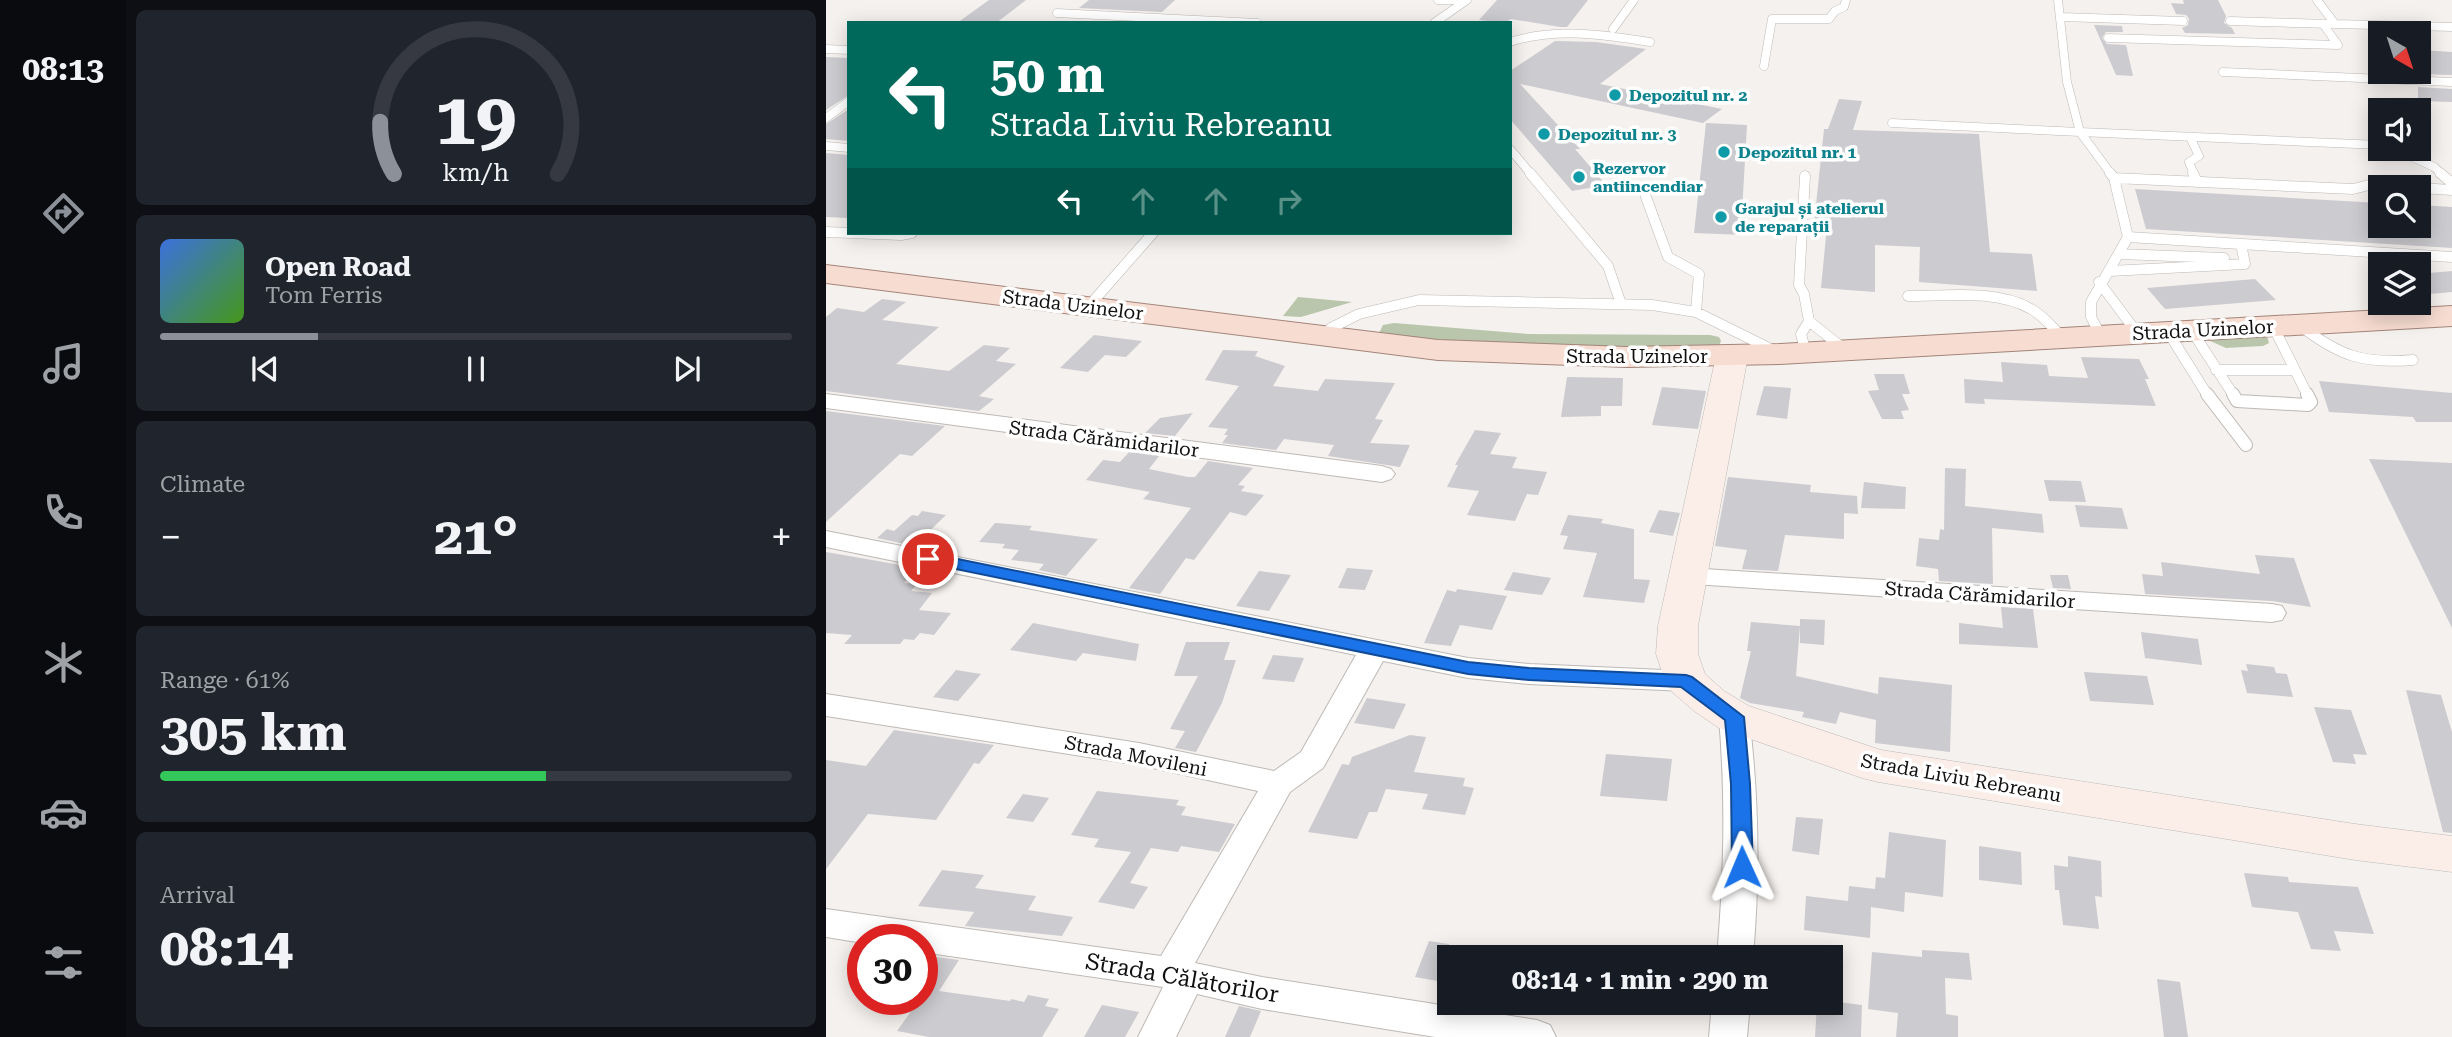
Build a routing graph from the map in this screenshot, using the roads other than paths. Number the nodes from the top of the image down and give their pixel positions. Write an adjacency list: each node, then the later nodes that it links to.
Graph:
1 (1438, 0): 2 (lane)
2 (1467, 0): 10 (lane)
3 (1634, 0): 16 (lane)
4 (1846, 0): 22 (lane)
5 (2058, 0): 8 (lane)
6 (2317, 0): 14 (lane)
7 (1057, 13): 9 (lane)
8 (2060, 17): 11 (lane); 28 (lane)
9 (1217, 21)
10 (1437, 21)
11 (2183, 21)
12 (2230, 21): 13 (lane)
13 (2323, 24): 14 (lane); 17 (lane)
14 (2335, 24): 15 (lane)
15 (2452, 26)
16 (1613, 29)
17 (2108, 38)
18 (1512, 41): 19 (lane)
19 (1650, 42)
20 (826, 49): 21 (lane)
21 (847, 50)
22 (1764, 66)
23 (2223, 72): 24 (lane)
24 (2452, 82)
25 (847, 102): 26 (lane)
26 (826, 118)
27 (1892, 123): 28 (lane)
28 (2080, 132): 29 (lane); 36 (lane)
29 (2190, 137): 30 (lane); 37 (lane)
30 (2368, 144)
31 (826, 146): 32 (lane)
32 (847, 148)
33 (1512, 151): 57 (lane)
34 (2421, 161): 38 (lane)
35 (1805, 176): 66 (lane)
36 (2114, 178): 37 (lane); 46 (lane)
37 (2197, 182): 39 (lane)
38 (2452, 183)
39 (2368, 186)
40 (2431, 189): 41 (lane)
41 (2452, 190)
42 (1646, 197): 59 (lane)
43 (826, 232): 44 (lane)
44 (847, 233)
45 (1151, 235): 58 (lane)
46 (2128, 237): 47 (lane); 48 (lane)
47 (2242, 244): 50 (lane); 51 (lane)
48 (2119, 254): 49 (lane); 53 (lane)
49 (2186, 256): 51 (lane); 52 (lane)
50 (2452, 257)
51 (2243, 259): 52 (lane)
52 (2191, 267): 53 (lane)
53 (2110, 271): 55 (lane)
54 (826, 274): 58 (main road, Strada Uzinelor)
55 (2099, 282): 62 (lane); 63 (lane)
56 (1908, 296): 65 (lane)
57 (1621, 304): 59 (lane); 64 (lane)
58 (1088, 307): 64 (main road, Strada Uzinelor)
59 (1696, 312): 66 (lane)
60 (2452, 316): 61 (main road, Strada Uzinelor)
61 (2286, 325): 62 (main road, Strada Uzinelor); 68 (lane); 70 (lane)
62 (2166, 332): 63 (main road, Strada Uzinelor); 69 (lane); 72 (lane)
63 (2101, 336): 65 (main road, Strada Uzinelor)
64 (1322, 337): 67 (main road, Strada Uzinelor)
65 (2063, 338): 66 (main road, Strada Uzinelor)
66 (1799, 343): 67 (main road, Strada Uzinelor)
67 (1732, 356): 75 (street)
68 (2413, 360)
69 (2216, 370): 70 (lane); 70 (lane)
70 (2295, 370)
71 (826, 401): 73 (street, Strada Cărămidarilor)
72 (2246, 445)
73 (1382, 474)
74 (826, 538): 77 (street)
75 (1688, 577): 76 (street, Strada Cărămidarilor); 78 (street)
76 (2272, 613)
77 (1375, 648): 78 (street); 81 (street)
78 (1686, 681): 80 (street, Strada Liviu Rebreanu)
79 (826, 705): 81 (street, Strada Movileni)
80 (1734, 717): 82 (street, Strada Liviu Rebreanu); 84 (street)
81 (1279, 784): 85 (street)
82 (2452, 855)
83 (826, 923): 85 (street, Strada Călătorilor)
84 (1736, 945)
85 (1179, 975): 87 (street); 88 (street, Strada Călătorilor)
86 (1730, 1015): 89 (street)
87 (1157, 1037)
88 (1536, 1037)
89 (1728, 1037)

